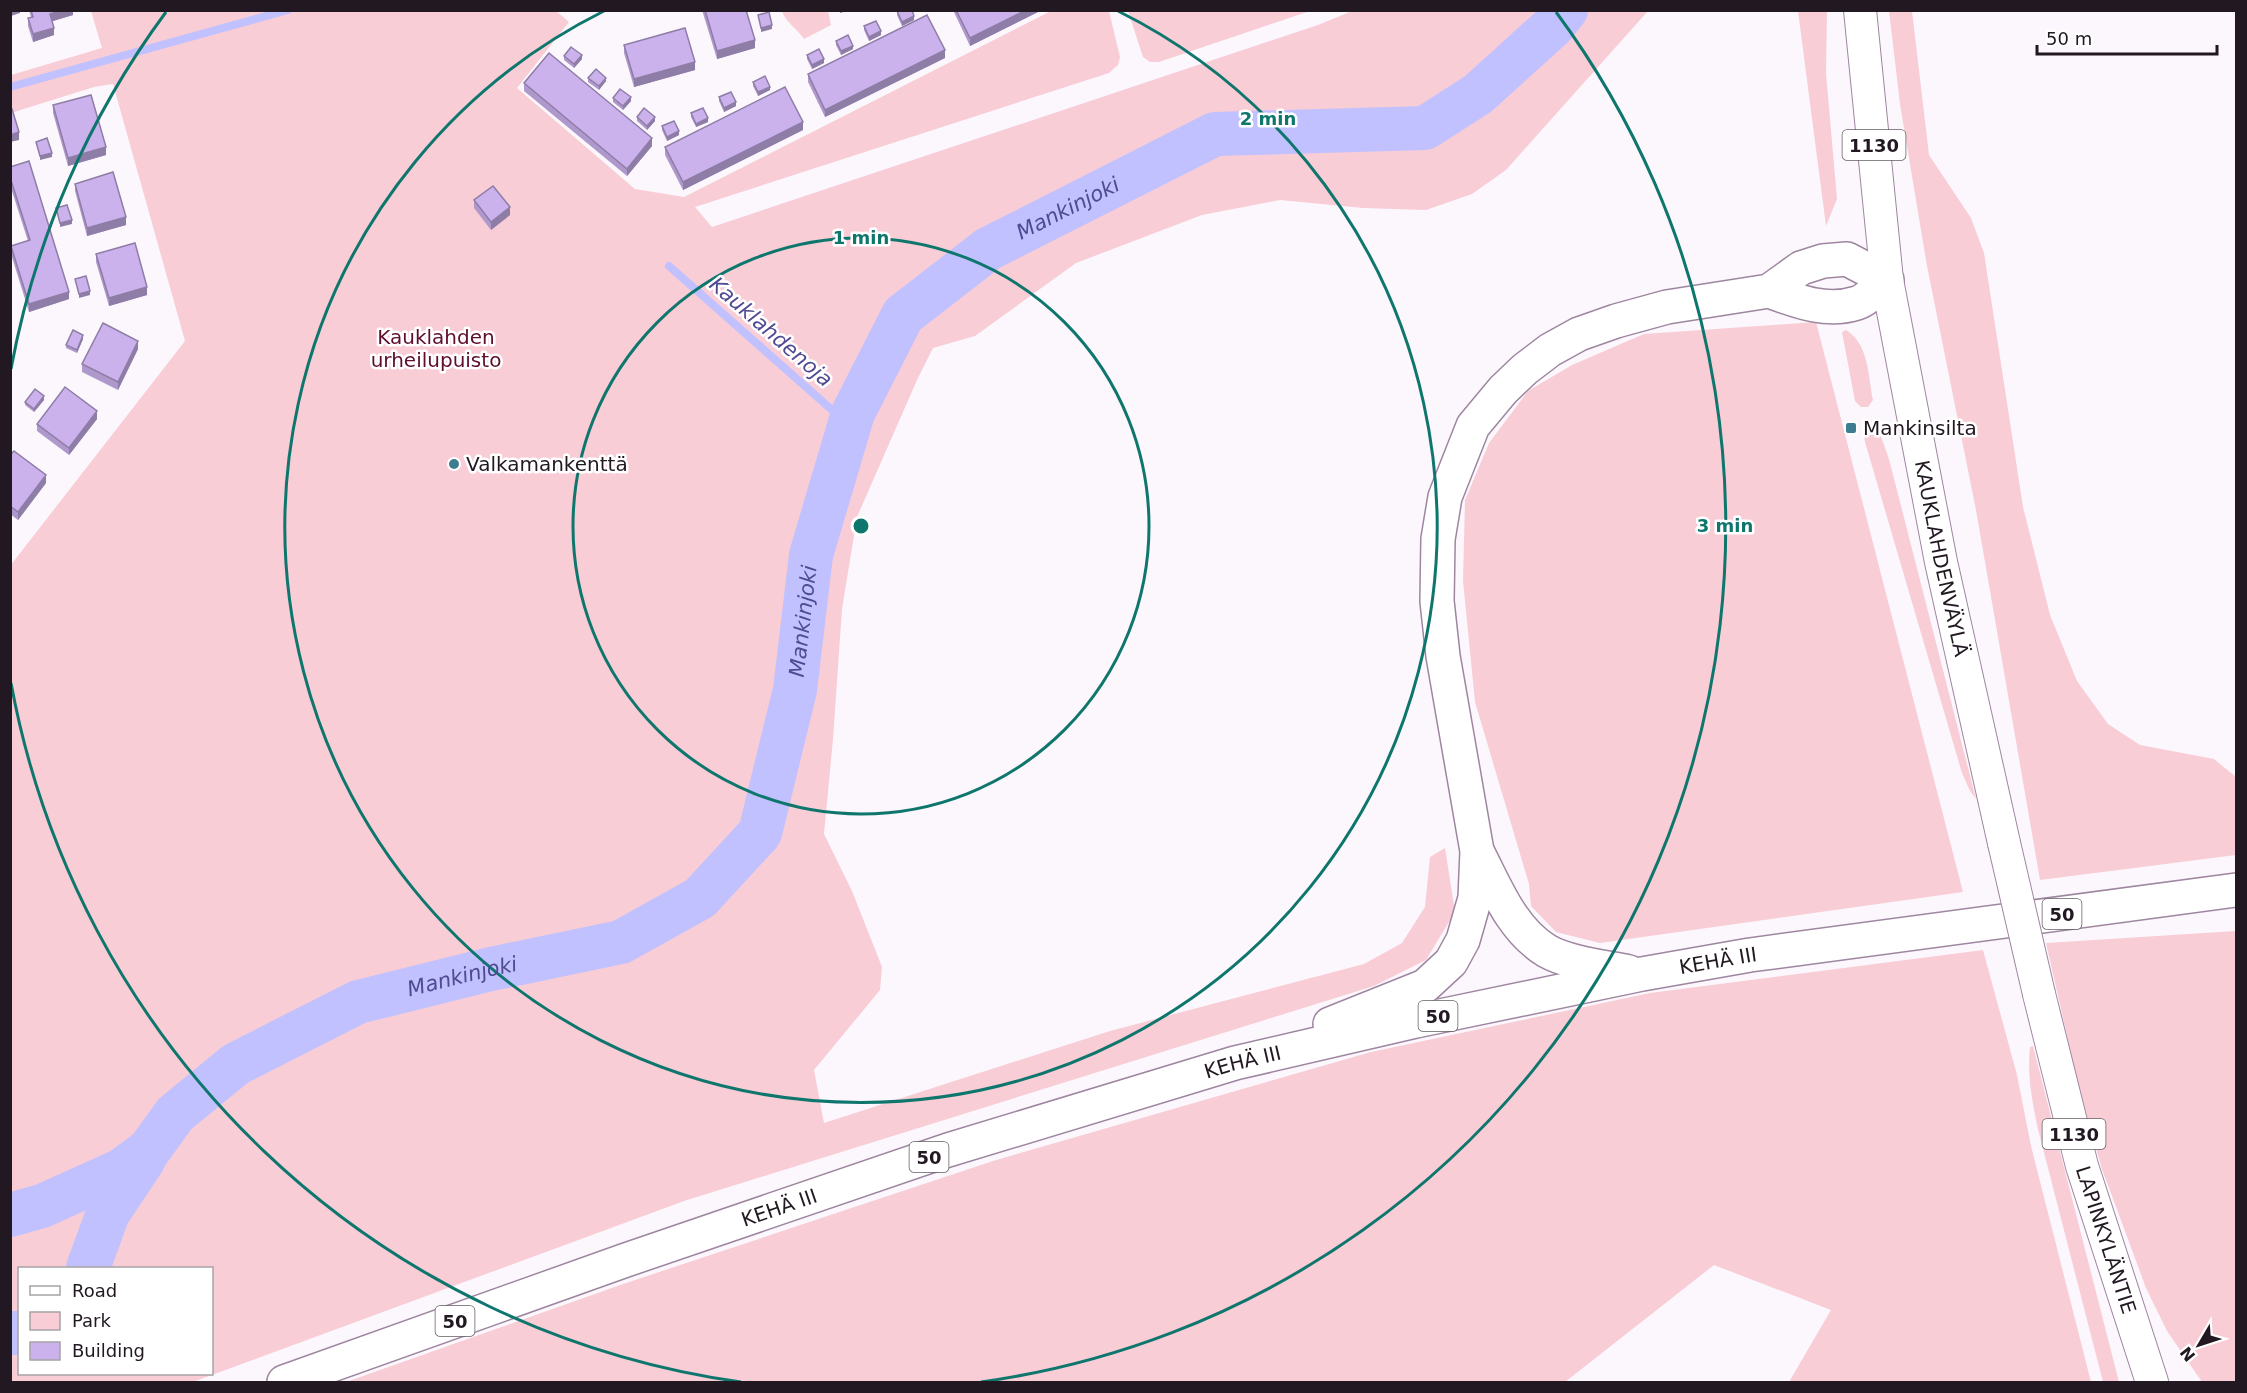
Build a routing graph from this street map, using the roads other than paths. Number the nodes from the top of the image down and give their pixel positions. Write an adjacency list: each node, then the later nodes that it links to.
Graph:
1 (1860, 10): 2 (main road, KAUKLAHDENVÄYLÄ / 1130)
2 (1887, 280): 3 (highway); 3 (highway); 7 (main road, KAUKLAHDENVÄYLÄ / 1130, bridge)
3 (1769, 291): 4 (highway)
4 (1478, 851): 6 (highway); 8 (highway)
5 (2236, 890): 6 (highway, KEHÄ III / 50)
6 (1642, 974): 8 (highway, KEHÄ III / 50)
7 (2039, 994): 9 (main road, LAPINKYLÄNTIE / 1130)
8 (1235, 1063): 10 (highway, KEHÄ III / 50)
9 (2152, 1382)
10 (285, 1383)

